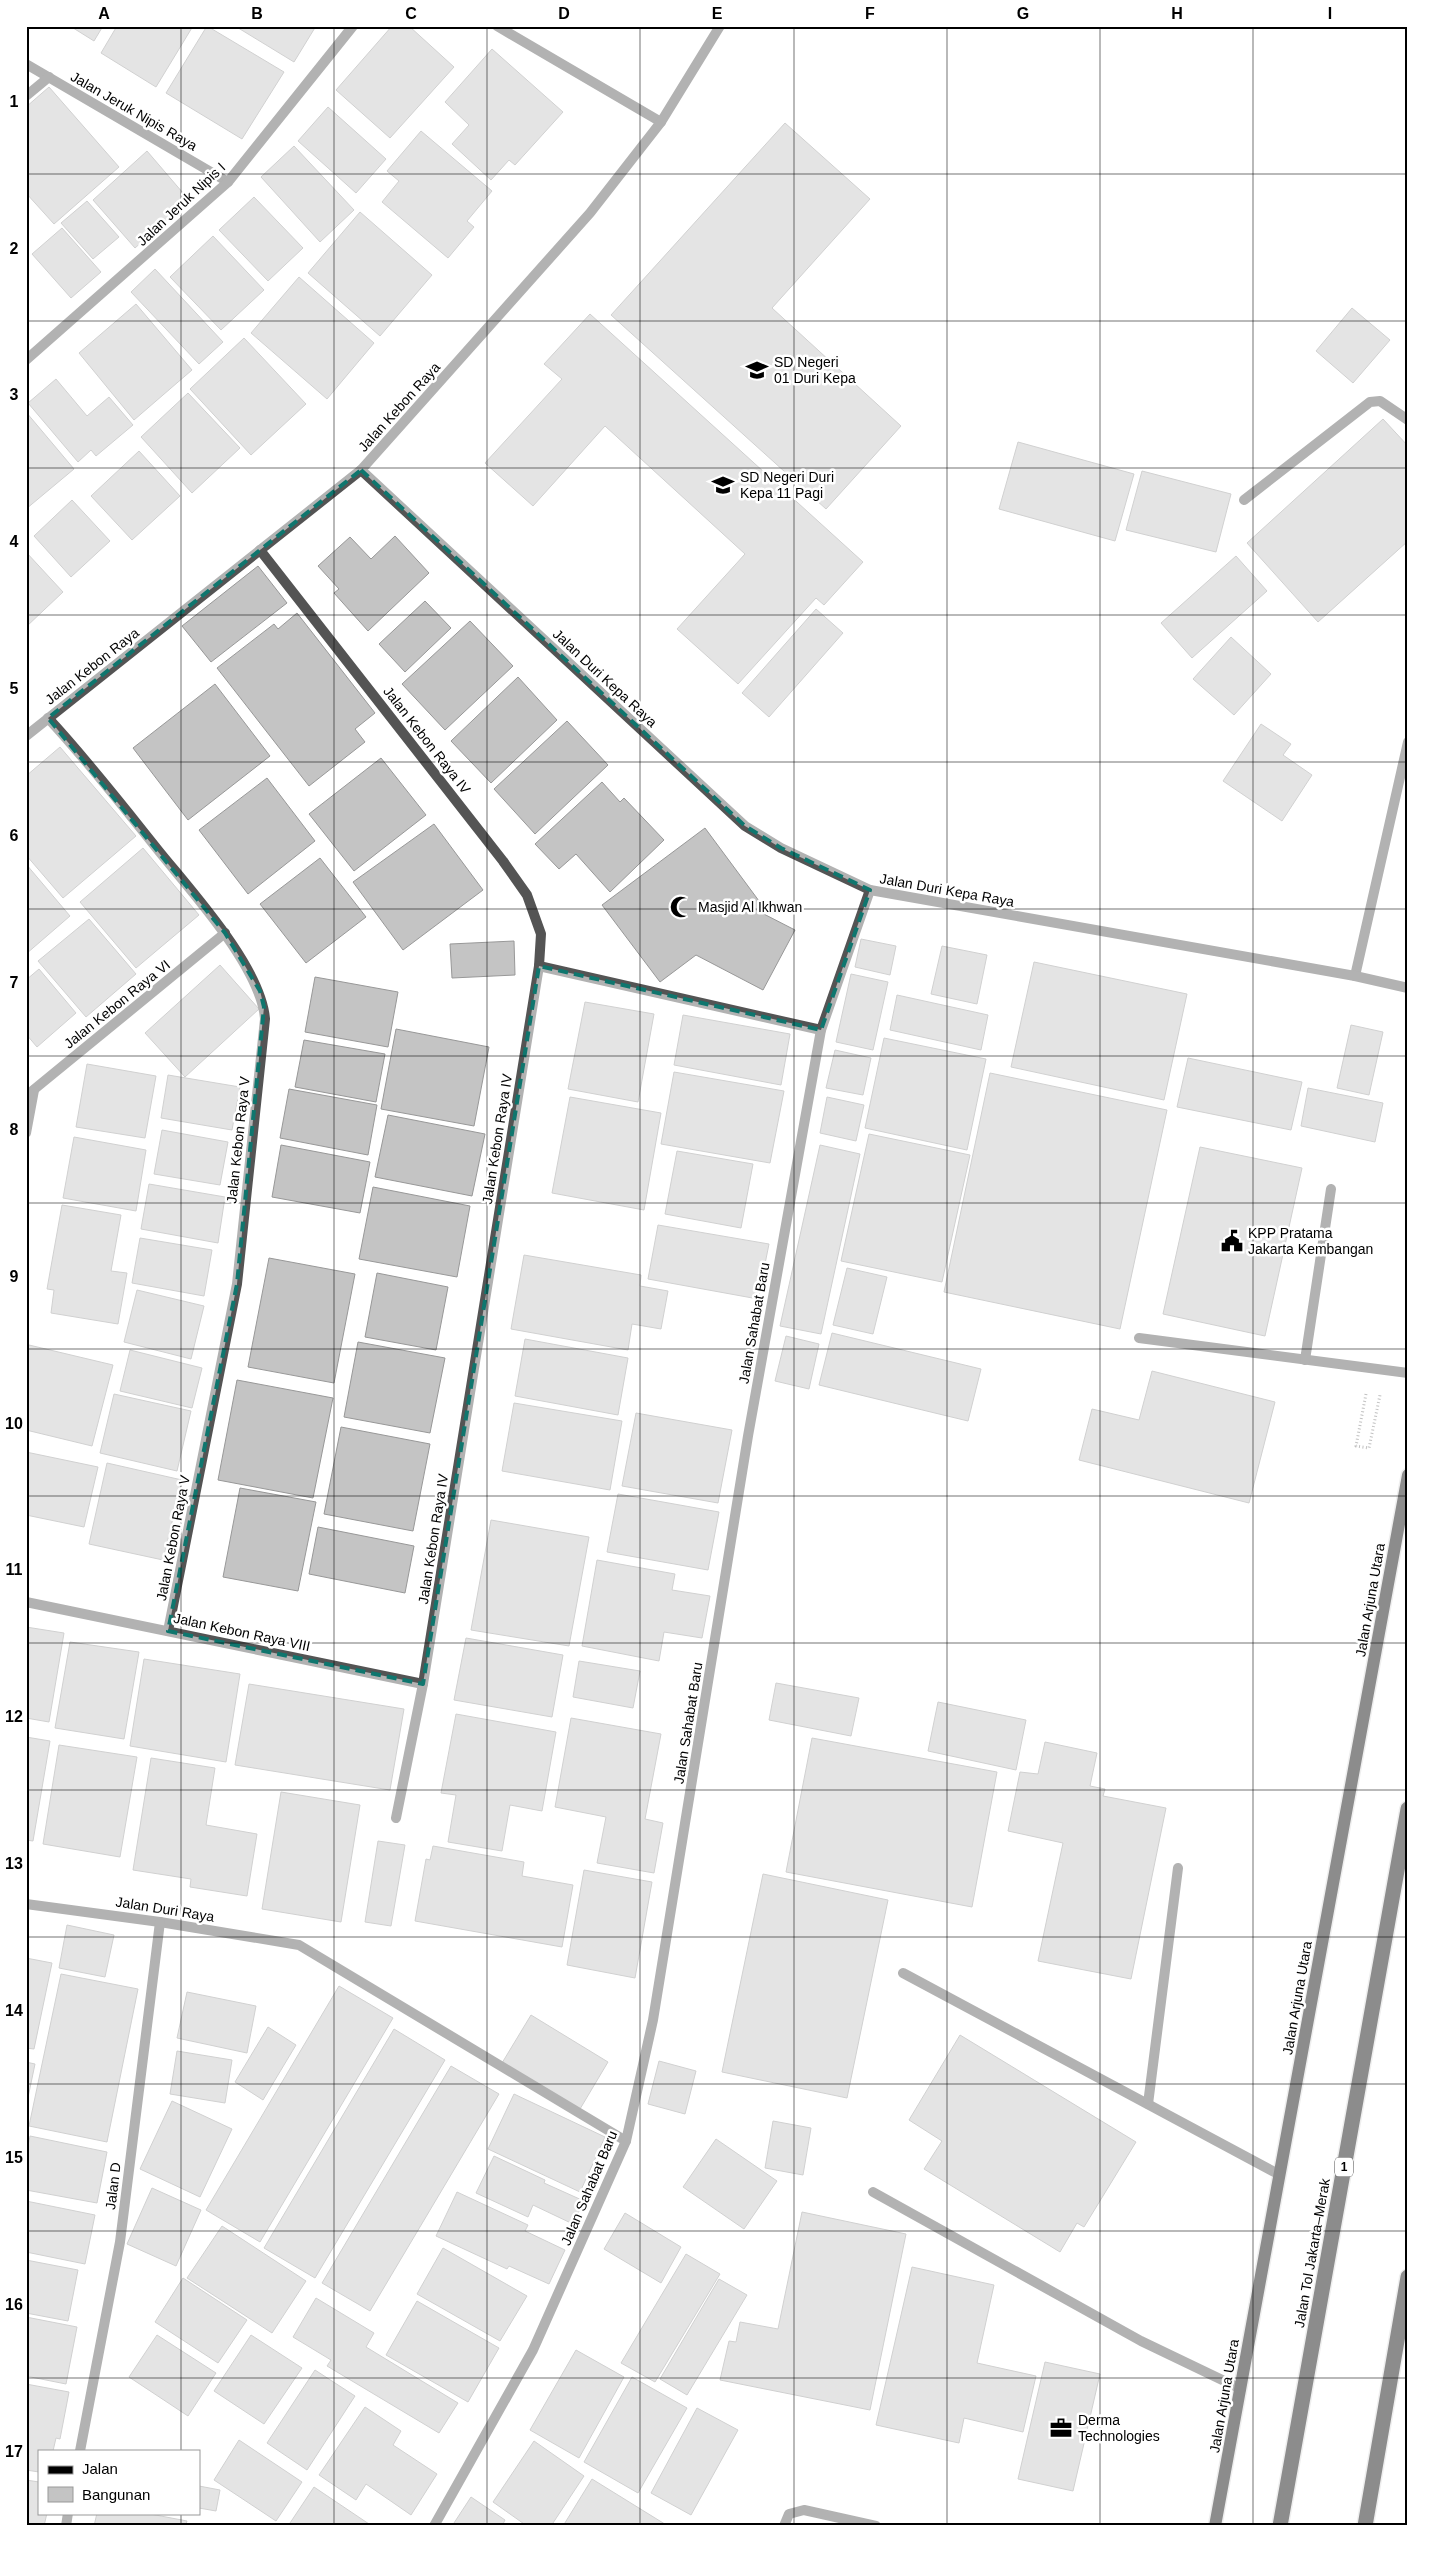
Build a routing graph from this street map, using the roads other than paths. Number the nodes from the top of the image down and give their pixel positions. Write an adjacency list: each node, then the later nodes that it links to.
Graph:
1 (353, 26): 8 (street, Jalan Jeruk Nipis I)
2 (497, 26): 7 (street)
3 (720, 26): 7 (street, Jalan Kebon Raya)
4 (26, 64): 5 (street, Jalan Jeruk Nipis Raya)
5 (49, 78): 6 (street); 8 (street, Jalan Jeruk Nipis Raya)
6 (26, 96)
7 (661, 122): 11 (street, Jalan Kebon Raya)
8 (228, 182): 9 (street, Jalan Jeruk Nipis I)
9 (26, 360)
10 (1408, 420): 12 (street)
11 (361, 470): 13 (street, Jalan Kebon Raya); 17 (street, Jalan Duri Kepa Raya)
12 (1244, 500)
13 (260, 550): 14 (street, Jalan Kebon Raya); 19 (street, Jalan Kebon Raya IV)
14 (48, 718): 15 (street, Jalan Kebon Raya); 18 (street, Jalan Kebon Raya V)
15 (26, 736)
16 (1408, 742): 20 (street)
17 (869, 892): 20 (street, Jalan Duri Kepa Raya); 22 (street, Jalan Sahabat Baru)
18 (225, 934): 23 (street, Jalan Kebon Raya VI); 31 (street, Jalan Kebon Raya V)
19 (539, 966): 22 (street); 32 (street, Jalan Kebon Raya IV)
20 (1356, 976): 21 (street, Jalan Duri Kepa Raya)
21 (1408, 988)
22 (821, 1030): 40 (street, Jalan Sahabat Baru)
23 (30, 1093): 24 (street)
24 (26, 1133)
25 (1331, 1189): 27 (street)
26 (1139, 1338): 27 (street)
27 (1305, 1360): 28 (street)
28 (1408, 1373)
29 (1408, 1476): 41 (main road, Jalan Arjuna Utara)
30 (26, 1602): 31 (street, Jalan Kebon Raya VIII)
31 (168, 1631): 32 (street, Jalan Kebon Raya VIII)
32 (423, 1684): 34 (street, Jalan Kebon Raya IV)
33 (1408, 1809): 50 (highway, Jalan Tol Jakarta–Merak / 1)
34 (396, 1818)
35 (1178, 1868): 39 (street)
36 (26, 1904): 37 (street, Jalan Duri Raya)
37 (160, 1922): 40 (street, Jalan Duri Raya); 45 (street, Jalan D)
38 (903, 1972): 39 (street)
39 (1148, 2104): 41 (street)
40 (626, 2141): 46 (street, Jalan Sahabat Baru)
41 (1280, 2175): 44 (main road, Jalan Arjuna Utara)
42 (872, 2192): 44 (street)
43 (1408, 2277): 51 (highway)
44 (1241, 2389): 49 (main road, Jalan Arjuna Utara)
45 (80, 2450)
46 (434, 2526)
47 (784, 2526): 48 (street)
48 (876, 2526)
49 (1215, 2526)
50 (1280, 2526)
51 (1364, 2526)

